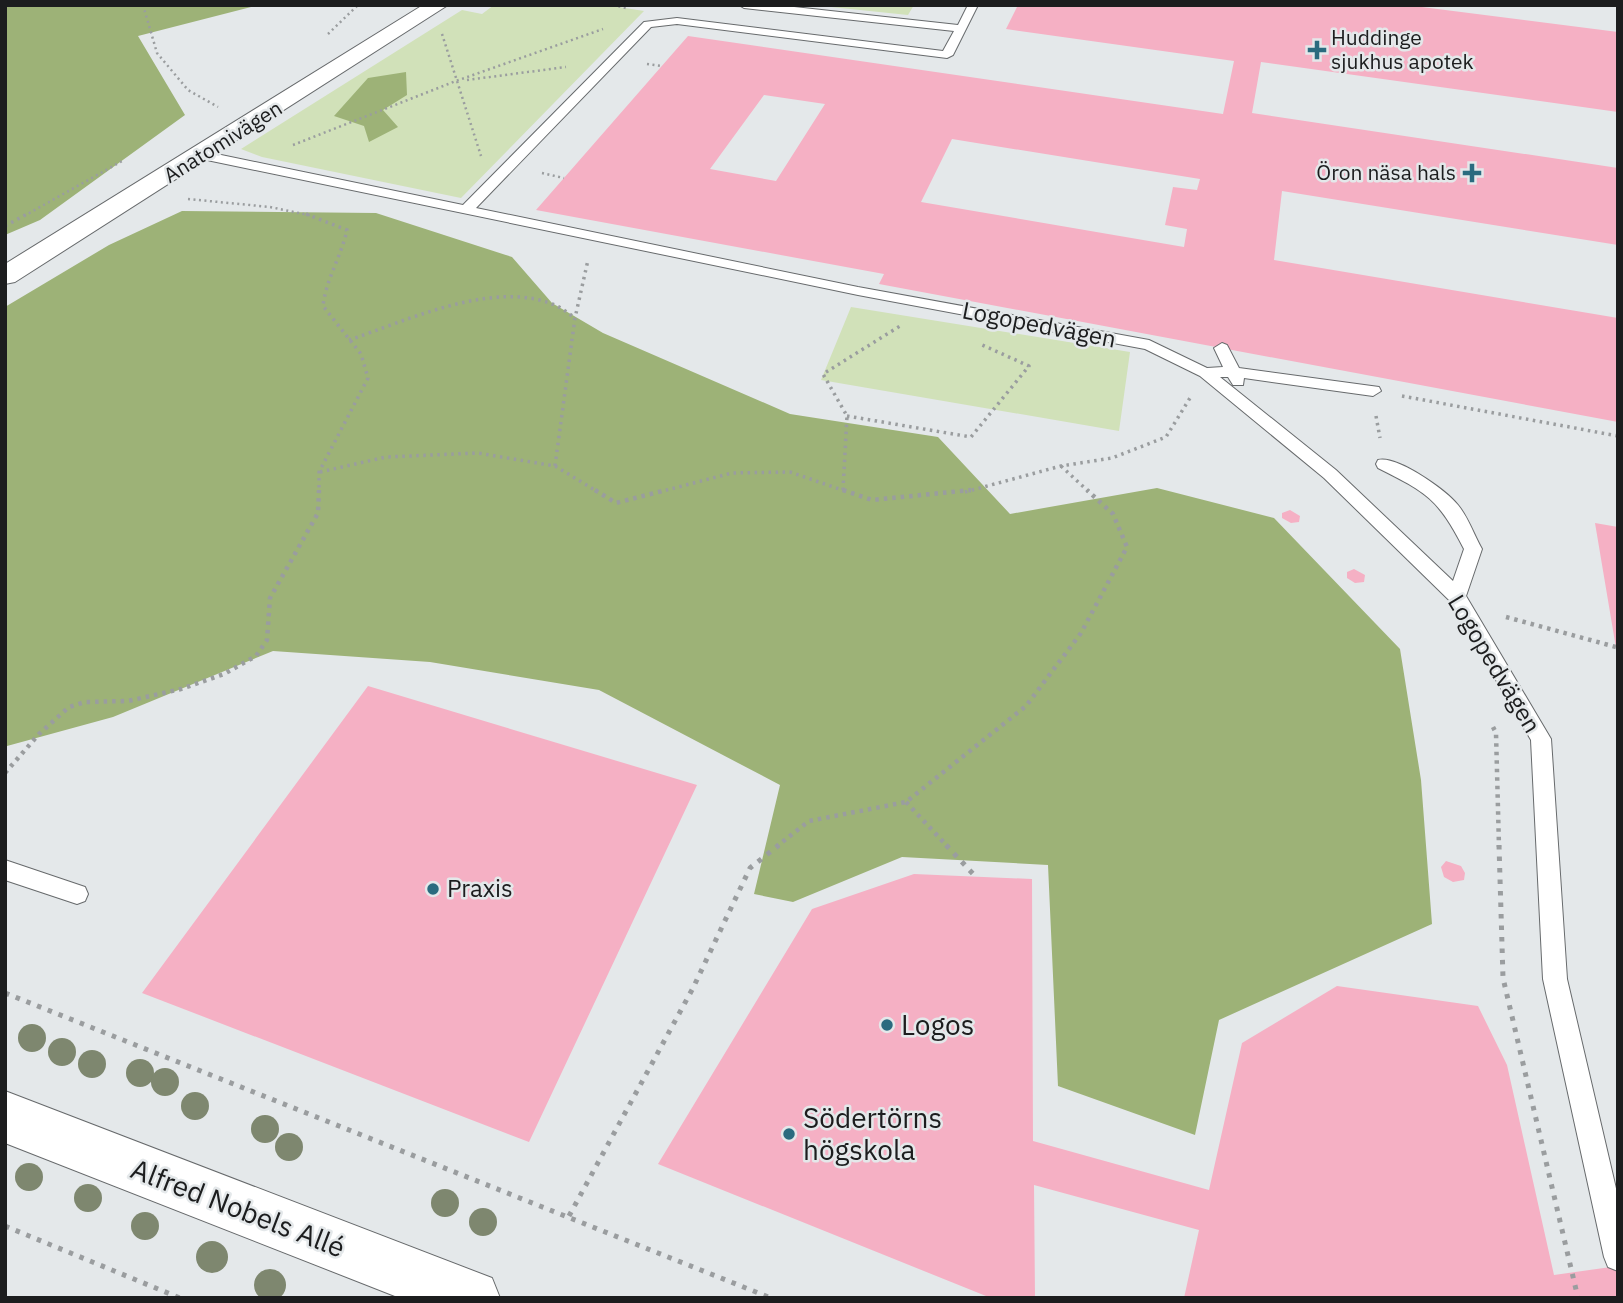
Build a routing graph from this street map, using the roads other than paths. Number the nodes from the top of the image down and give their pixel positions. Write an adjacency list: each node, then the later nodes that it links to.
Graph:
1 (438, 5): 5 (street, Anatomivägen)
2 (744, 5): 4 (lane)
3 (972, 5): 4 (lane)
4 (960, 28): 6 (lane)
5 (202, 155): 6 (lane, Logopedvägen); 7 (street, Anatomivägen)
6 (466, 210): 10 (lane, Logopedvägen)
7 (5, 276)
8 (1222, 348): 9 (lane)
9 (1233, 372): 10 (lane); 11 (lane); 12 (lane)
10 (1205, 373): 12 (lane, Logopedvägen)
11 (1373, 391)
12 (1251, 411): 14 (lane, Logopedvägen)
13 (1384, 464): 14 (lane)
14 (1459, 600): 18 (lane, Logopedvägen)
15 (5, 870): 16 (lane)
16 (76, 894)
17 (5, 1117): 19 (street, Alfred Nobels Allé)
18 (1618, 1257)
19 (472, 1298)

